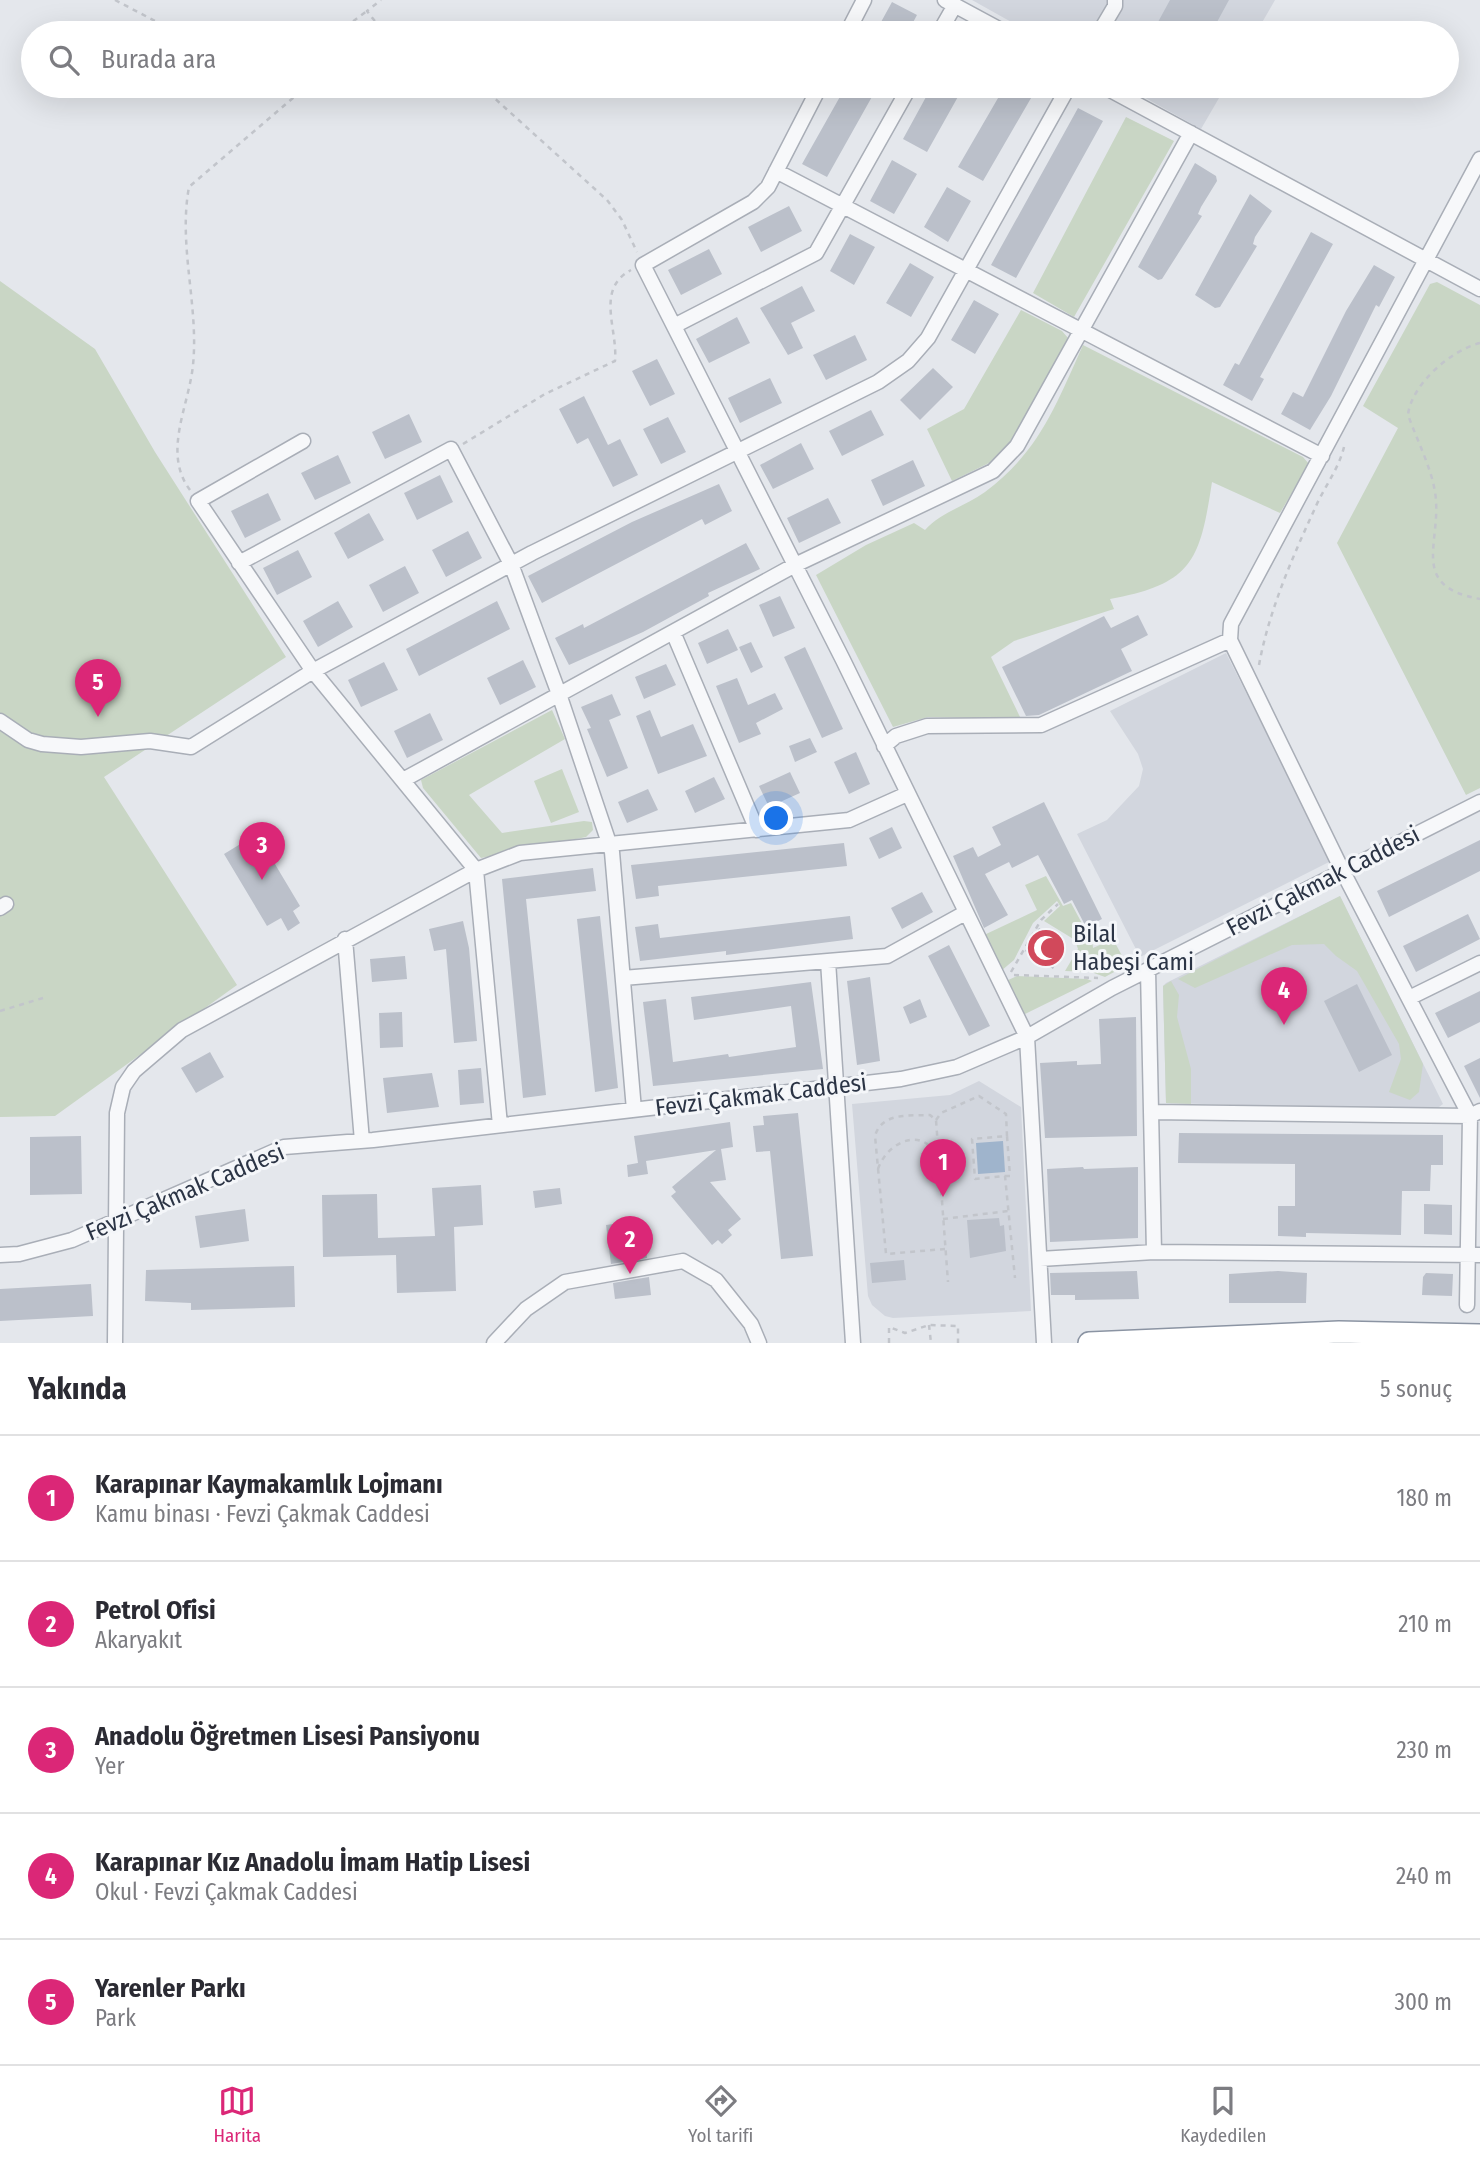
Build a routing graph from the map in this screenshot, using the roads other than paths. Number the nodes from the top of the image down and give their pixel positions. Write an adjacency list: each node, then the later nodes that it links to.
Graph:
1 (864, 0): 4 (street)
2 (1115, 0): 7 (street)
3 (950, 3): 5 (street); 6 (street)
4 (853, 21)
5 (943, 21)
6 (984, 21)
7 (1107, 21)
8 (814, 98): 14 (street)
9 (903, 98): 15 (street)
10 (1062, 98): 17 (street)
11 (1125, 98): 12 (street)
12 (1191, 133): 16 (street); 20 (street)
13 (1480, 159): 16 (street)
14 (776, 172): 15 (street); 19 (street)
15 (843, 206): 17 (street); 19 (street)
16 (1425, 259): 18 (street); 23 (street)
17 (967, 271): 20 (street); 22 (street)
18 (1480, 289)
19 (674, 326): 22 (street)
20 (1081, 331): 23 (street); 26 (street)
21 (303, 442): 24 (street)
22 (738, 452): 25 (street); 26 (street)
23 (1322, 456): 28 (street)
24 (239, 564): 25 (street); 29 (street)
25 (511, 564): 29 (street); 30 (street)
26 (795, 565): 27 (street); 32 (street)
27 (673, 632): 30 (street); 36 (street)
28 (1230, 640): 32 (street); 39 (street)
29 (313, 671): 31 (street); 33 (street)
30 (559, 694): 33 (street); 37 (street)
31 (0, 721)
32 (884, 746): 34 (street)
33 (403, 780): 38 (street)
34 (908, 794): 36 (street); 40 (street)
35 (1480, 802): 39 (street, Fevzi Çakmak Caddesi)
36 (757, 830): 37 (street)
37 (610, 845): 38 (street); 45 (street)
38 (476, 870): 41 (street); 52 (street)
39 (1342, 870): 44 (street, Fevzi Çakmak Caddesi); 46 (street)
40 (965, 913): 42 (street); 47 (street)
41 (345, 939): 53 (street); 54 (street)
42 (828, 961): 45 (street); 48 (street)
43 (1480, 963): 46 (street)
44 (1148, 970): 47 (street, Fevzi Çakmak Caddesi); 50 (street)
45 (623, 978): 49 (street)
46 (1409, 998): 51 (street)
47 (1027, 1037): 48 (street, Fevzi Çakmak Caddesi); 58 (street)
48 (834, 1086): 49 (street, Fevzi Çakmak Caddesi); 66 (street)
49 (634, 1110): 52 (street, Fevzi Çakmak Caddesi)
50 (1151, 1112): 51 (street); 55 (street)
51 (1475, 1114): 57 (street)
52 (500, 1125): 53 (street, Fevzi Çakmak Caddesi)
53 (362, 1141): 54 (street, Fevzi Çakmak Caddesi)
54 (117, 1220): 56 (street, Fevzi Çakmak Caddesi); 63 (street)
55 (1154, 1252): 57 (street); 58 (street)
56 (0, 1255)
57 (1474, 1255): 59 (street)
58 (1040, 1259): 67 (street)
59 (1467, 1306)
60 (1480, 1335): 62 (highway)
61 (1337, 1337): 62 (highway); 68 (highway)
62 (1392, 1337)
63 (116, 1343)
64 (494, 1343): 65 (street)
65 (759, 1343)
66 (853, 1343)
67 (1044, 1343)
68 (1088, 1343)

